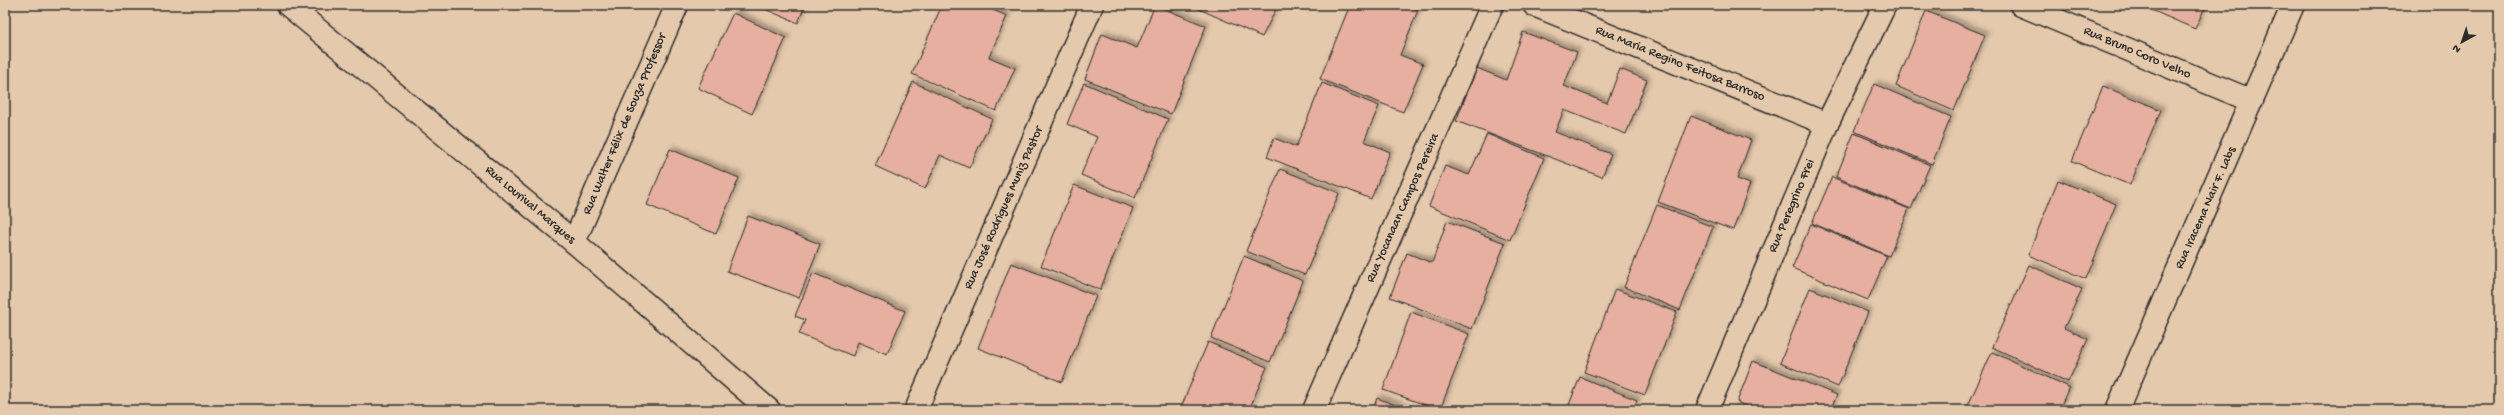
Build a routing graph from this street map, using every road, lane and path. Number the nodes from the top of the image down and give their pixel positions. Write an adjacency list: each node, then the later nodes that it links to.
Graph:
1 (288, 5): 11 (street, Rua Lourival Marques)
2 (677, 5): 11 (street, Rua Walter Félix de Souza Professor)
3 (1092, 5): 13 (street, Rua José Rodrigues Muniz Pastor)
4 (1492, 5): 14 (street, Rua Yocanaan Campos Pereira)
5 (1534, 5): 10 (street, Rua Maria Regino Feitosa Barroso)
6 (1885, 5): 10 (street, Rua Peregrino Frei)
7 (2021, 5): 9 (street, Rua Bruno Coro Velho)
8 (2293, 5): 9 (street, Rua Iracema Nair F. Labs)
9 (2252, 101): 16 (street, Rua Iracema Nair F. Labs)
10 (1827, 124): 15 (street, Rua Peregrino Frei)
11 (574, 242): 12 (street, Rua Lourival Marques)
12 (768, 410)
13 (916, 410)
14 (1314, 410)
15 (1707, 410)
16 (2117, 410)

